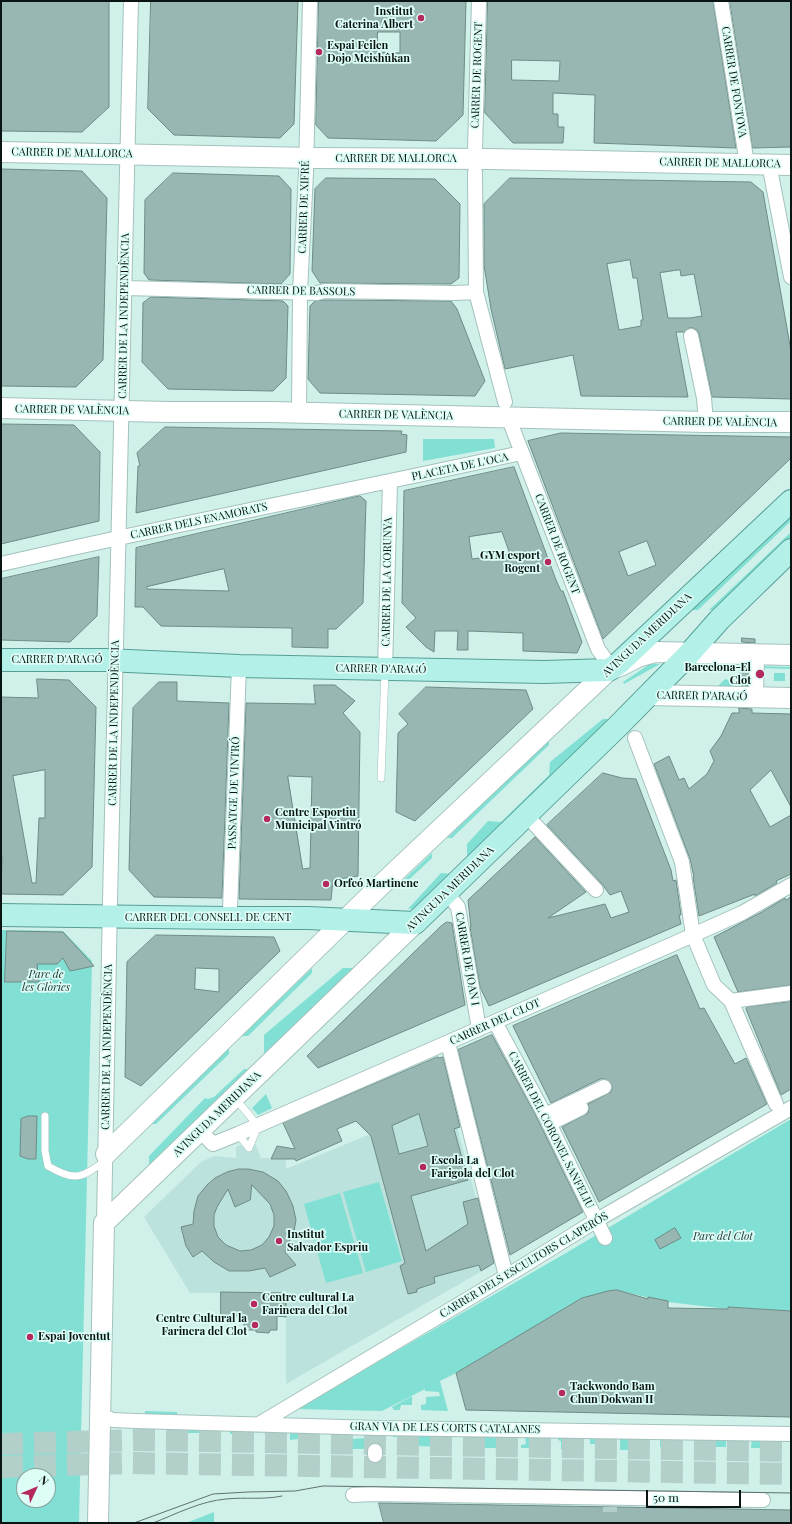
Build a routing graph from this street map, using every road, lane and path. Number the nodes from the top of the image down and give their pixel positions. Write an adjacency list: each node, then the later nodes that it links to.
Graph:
1 (131, 1): 7 (street, CARRER DE LA INDEPENDÈNCIA)
2 (310, 1): 8 (street, CARRER DE XIFRÉ)
3 (479, 1): 5 (street, CARRER DE ROGENT)
4 (721, 1): 9 (street, CARRER DE FONTOVA)
5 (475, 150)
6 (1, 152): 7 (street, CARRER DE MALLORCA)
7 (128, 154): 8 (street, CARRER DE MALLORCA); 14 (street, CARRER DE LA INDEPENDÈNCIA)
8 (306, 158): 9 (street, CARRER DE MALLORCA); 15 (street, CARRER DE XIFRÉ)
9 (747, 164): 10 (street, CARRER DE MALLORCA)
10 (770, 164): 11 (street, CARRER DE MALLORCA); 13 (street)
11 (791, 164)
12 (475, 172): 16 (street)
13 (791, 277)
14 (125, 288): 15 (street, CARRER DE BASSOLS); 20 (street, CARRER DE LA INDEPENDÈNCIA)
15 (300, 292): 16 (street, CARRER DE BASSOLS); 21 (street, CARRER DE XIFRÉ)
16 (476, 292): 18 (street)
17 (691, 336): 22 (street)
18 (505, 402)
19 (1, 408): 20 (street, CARRER DE VALÈNCIA)
20 (122, 411): 21 (street, CARRER DE VALÈNCIA); 28 (street, CARRER DE LA INDEPENDÈNCIA)
21 (299, 413): 22 (street, CARRER DE VALÈNCIA)
22 (706, 422): 23 (street, CARRER DE VALÈNCIA)
23 (791, 422)
24 (512, 427): 25 (street, CARRER DE ROGENT)
25 (521, 453): 26 (street, PLACETA DE L'OCA); 36 (street, CARRER DE ROGENT)
26 (394, 481): 28 (street, CARRER DELS ENAMORATS); 38 (street, CARRER DE LA CORUNYA)
27 (791, 501): 36 (main road, AVINGUDA MERIDIANA)
28 (119, 538): 30 (street, CARRER DELS ENAMORATS); 35 (street, CARRER DE LA INDEPENDÈNCIA)
29 (791, 550): 31 (main road, AVINGUDA MERIDIANA)
30 (1, 564)
31 (689, 654): 32 (street, CARRER D'ARAGÓ); 36 (street, CARRER D'ARAGÓ); 39 (main road, AVINGUDA MERIDIANA)
32 (756, 655): 33 (street, CARRER D'ARAGÓ); 40 (street, CARRER D'ARAGÓ)
33 (791, 655)
34 (1, 660): 35 (main road, CARRER D'ARAGÓ)
35 (116, 661): 37 (main road, CARRER D'ARAGÓ); 49 (street, CARRER DE LA INDEPENDÈNCIA)
36 (607, 664): 38 (main road, CARRER D'ARAGÓ); 51 (street, AVINGUDA MERIDIANA)
37 (239, 666): 38 (main road, CARRER D'ARAGÓ); 50 (street, PASSATGE DE VINTRÓ)
38 (385, 669): 43 (lane, CARRER DE LA CORUNYA)
39 (648, 695): 40 (street, CARRER D'ARAGÓ); 44 (main road, AVINGUDA MERIDIANA)
40 (756, 698): 41 (street, CARRER D'ARAGÓ)
41 (791, 698)
42 (635, 738): 53 (street)
43 (381, 778)
44 (526, 814): 46 (street); 47 (main road, AVINGUDA MERIDIANA)
45 (791, 885): 53 (street, CARRER DEL CLOT)
46 (596, 890)
47 (446, 892): 52 (main road, AVINGUDA MERIDIANA); 57 (street, CARRER DE JOAN I)
48 (1, 915): 49 (main road, CARRER DEL CONSELL DE CENT)
49 (110, 917): 50 (main road, CARRER DEL CONSELL DE CENT); 67 (street, CARRER DE LA INDEPENDÈNCIA)
50 (227, 918): 51 (main road, CARRER DEL CONSELL DE CENT)
51 (345, 920): 52 (main road, CARRER DEL CONSELL DE CENT); 67 (street, AVINGUDA MERIDIANA)
52 (415, 923): 60 (street, AVINGUDA MERIDIANA)
53 (693, 935): 55 (street); 56 (street, CARRER DEL CLOT)
54 (791, 993): 55 (street)
55 (736, 1001): 61 (street)
56 (495, 1022): 57 (street, CARRER DEL CLOT); 64 (street, CARRER DEL CORONEL SANFELIU)
57 (479, 1029): 58 (street, CARRER DEL CLOT)
58 (448, 1043): 65 (street, CARRER DEL CLOT); 71 (street)
59 (606, 1090): 64 (street)
60 (234, 1098): 65 (lane); 66 (street, AVINGUDA MERIDIANA)
61 (776, 1104)
62 (791, 1108): 68 (street, CARRER DELS ESCULTORS CLAPERÓS)
63 (45, 1116): 67 (lane)
64 (547, 1119): 68 (street, CARRER DEL CORONEL SANFELIU)
65 (258, 1126): 66 (street, CARRER DEL CLOT)
66 (200, 1131): 69 (street, AVINGUDA MERIDIANA)
67 (106, 1157): 69 (street, CARRER DE LA INDEPENDÈNCIA)
68 (596, 1220): 70 (street, CARRER DEL CORONEL SANFELIU); 71 (street, CARRER DELS ESCULTORS CLAPERÓS)
69 (104, 1223): 72 (street, CARRER DE LA INDEPENDÈNCIA)
70 (604, 1238)
71 (506, 1276): 73 (street, CARRER DELS ESCULTORS CLAPERÓS)
72 (100, 1415): 73 (street, GRAN VIA DE LES CORTS CATALANES); 77 (street, CARRER DE LA INDEPENDÈNCIA)
73 (259, 1424): 74 (street, GRAN VIA DE LES CORTS CATALANES)
74 (791, 1434)
75 (353, 1496): 76 (street)
76 (763, 1500)
77 (98, 1523)

